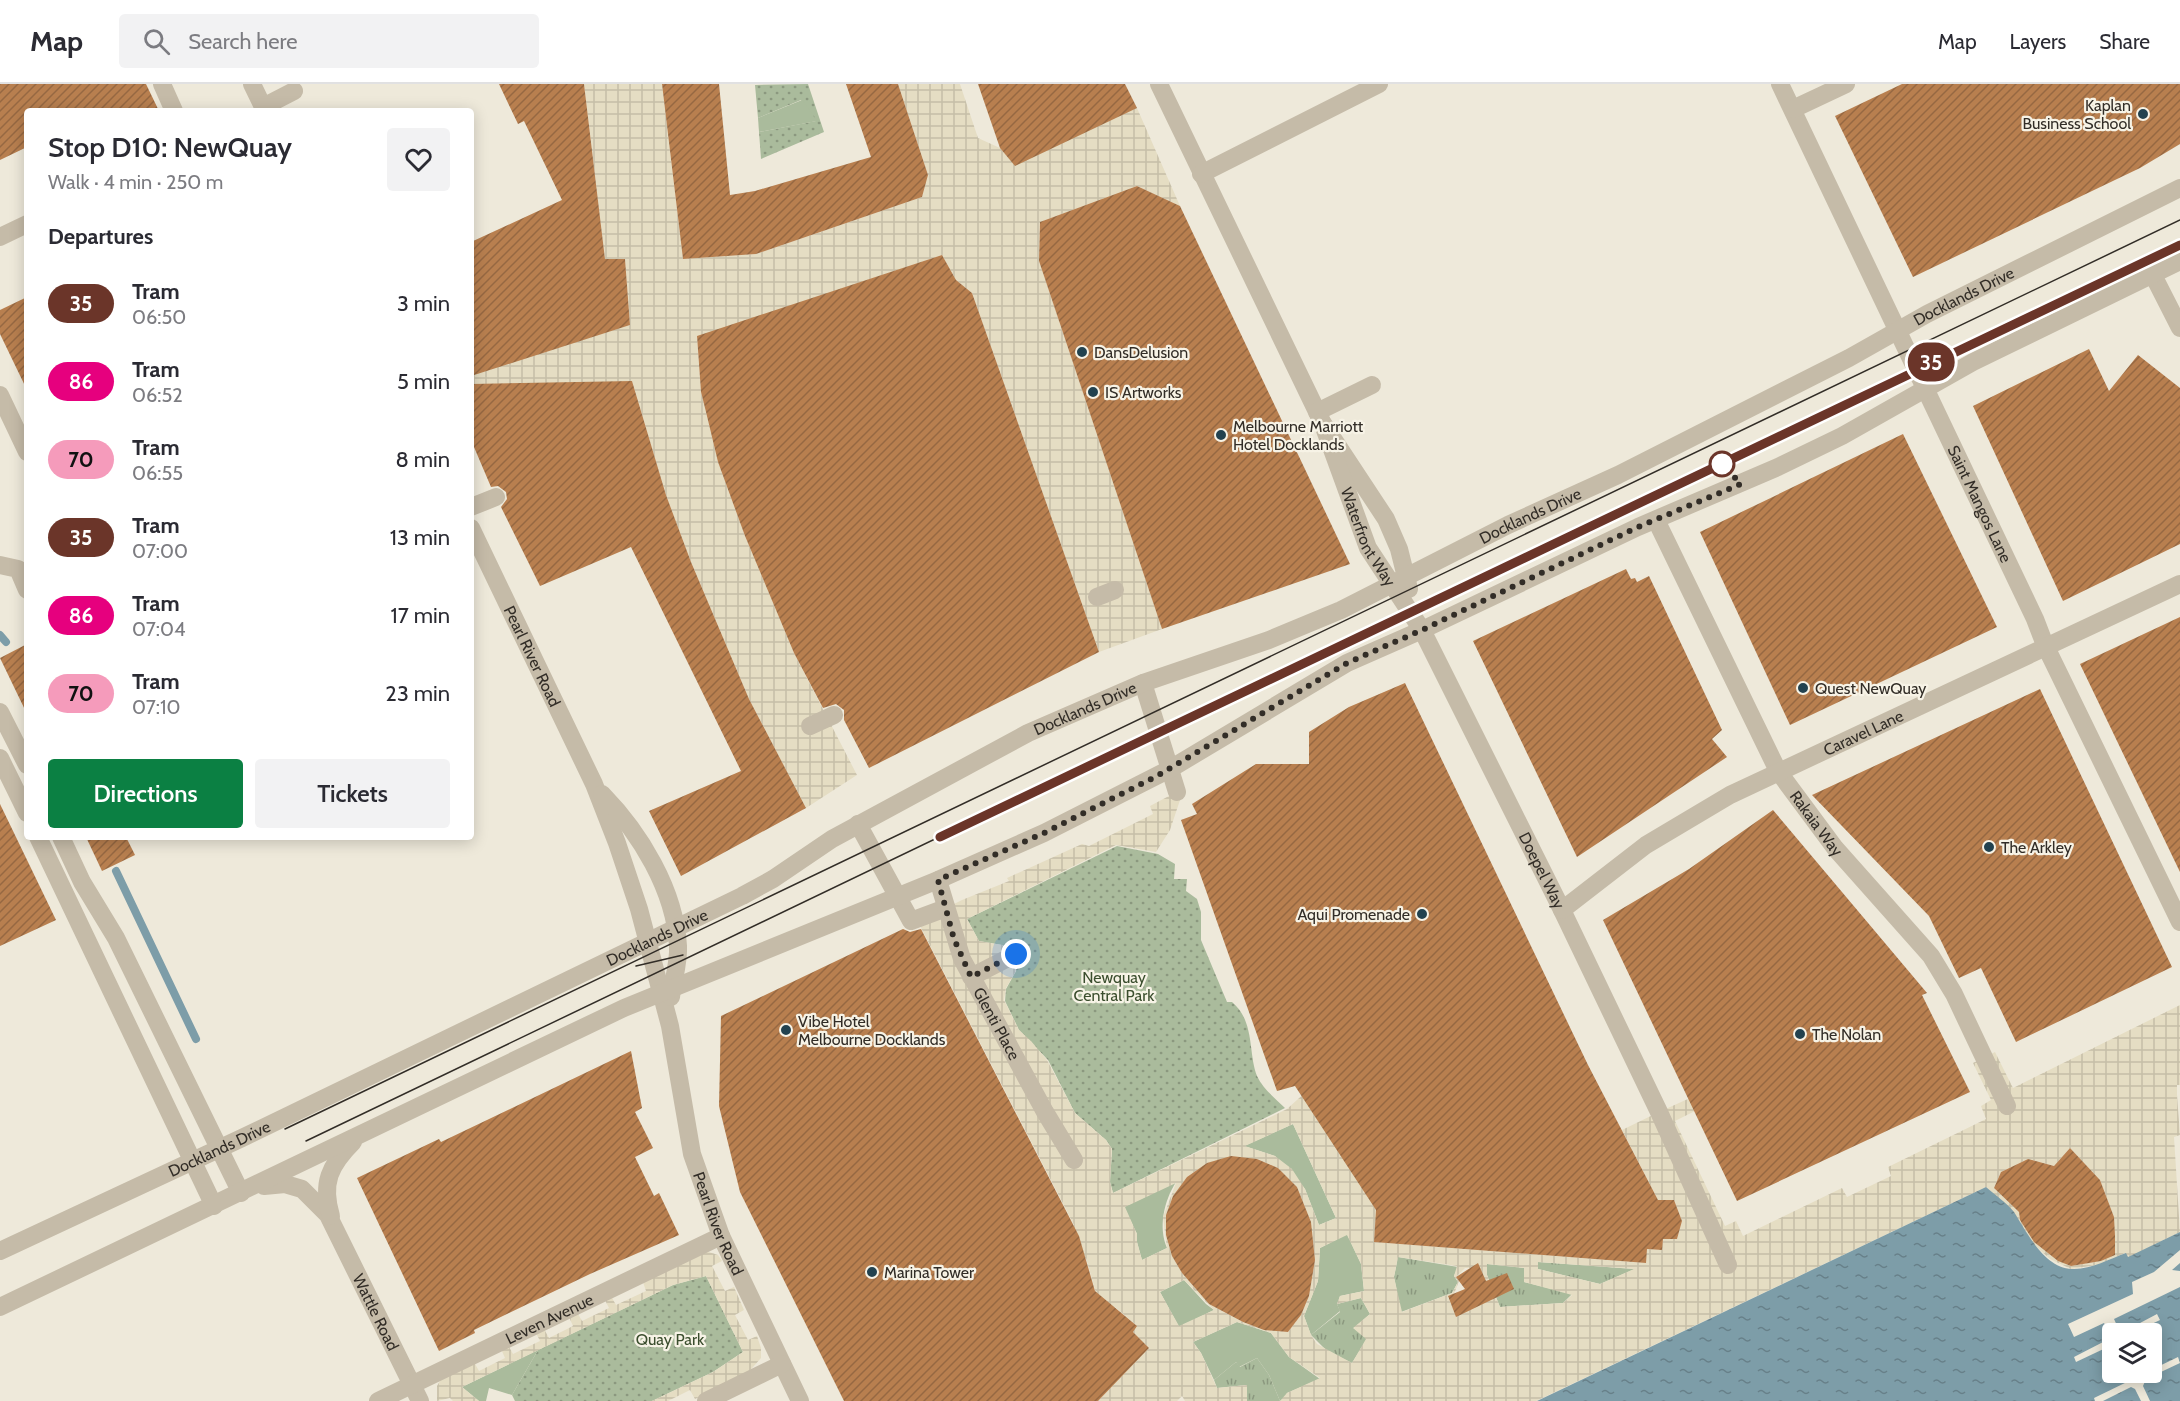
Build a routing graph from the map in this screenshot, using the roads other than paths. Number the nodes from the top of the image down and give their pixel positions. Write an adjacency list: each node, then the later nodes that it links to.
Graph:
1 (162, 84): 8 (street)
2 (252, 84): 9 (street)
3 (1159, 84): 12 (street, Waterfront Way)
4 (1379, 84): 12 (street)
5 (1780, 84): 11 (street, Saint Mangos Lane)
6 (1846, 84): 11 (street)
7 (294, 91): 10 (street)
8 (173, 108)
9 (264, 108)
10 (266, 108)
11 (1793, 109): 19 (street, Saint Mangos Lane)
12 (1201, 174): 23 (street, Waterfront Way)
13 (2180, 188): 19 (street, Docklands Drive)
14 (24, 226): 15 (street)
15 (0, 237)
16 (2180, 261): 17 (street)
17 (2153, 275): 18 (street); 21 (street)
18 (2180, 328)
19 (1897, 330): 21 (street, Saint Mangos Lane); 30 (street, Docklands Drive)
20 (1372, 385): 23 (street)
21 (1925, 389): 27 (street); 36 (street, Saint Mangos Lane)
22 (0, 395): 24 (street)
23 (1320, 417): 30 (street, Waterfront Way); 30 (street, Waterfront Way)
24 (24, 446)
25 (496, 497): 26 (street)
26 (474, 506)
27 (1656, 520): 35 (street); 44 (street, Rakaia Way)
28 (474, 534): 45 (street, Pearl River Road)
29 (0, 565): 31 (street)
30 (1399, 581): 35 (street, Waterfront Way); 37 (street, Docklands Drive)
31 (24, 583)
32 (2180, 584): 36 (street, Caravel Lane)
33 (1115, 590): 34 (street)
34 (1097, 597)
35 (1422, 630): 43 (street); 54 (street, Doepel Way)
36 (2045, 645): 44 (street, Caravel Lane); 55 (street, Saint Mangos Lane)
37 (1143, 683): 43 (street); 48 (street, Docklands Drive)
38 (0, 712): 42 (street)
39 (834, 716): 40 (street)
40 (810, 726)
41 (0, 758): 47 (street)
42 (24, 759)
43 (1170, 769): 46 (street); 51 (street)
44 (1778, 771): 54 (street, Caravel Lane); 63 (street, Rakaia Way)
45 (594, 784): 56 (street, Pearl River Road); 58 (street, Pearl River Road)
46 (1177, 792)
47 (24, 807)
48 (858, 824): 52 (street); 56 (street, Docklands Drive)
49 (40, 840): 59 (street)
50 (62, 840): 57 (street)
51 (938, 880): 52 (street); 53 (street, Glenti Place)
52 (897, 896): 53 (street); 62 (street)
53 (946, 908): 61 (street, Glenti Place)
54 (1562, 910): 73 (street, Doepel Way)
55 (2180, 922)
56 (675, 927): 58 (street, Docklands Drive); 62 (street, Pearl River Road)
57 (117, 940): 59 (street); 65 (street)
58 (647, 942): 62 (street, Pearl River Road); 65 (street, Docklands Drive)
59 (94, 951): 67 (street)
60 (1016, 954): 61 (street)
61 (971, 977): 66 (street, Glenti Place)
62 (666, 991): 64 (street); 71 (street, Pearl River Road)
63 (2007, 1106)
64 (364, 1131): 68 (street); 70 (street, Wattle Road)
65 (219, 1149): 67 (street, Docklands Drive); 68 (street)
66 (1074, 1160)
67 (193, 1161): 69 (street); 72 (street, Docklands Drive)
68 (247, 1190): 69 (street); 70 (street, Wattle Road)
69 (214, 1206): 74 (street)
70 (333, 1223): 76 (street, Wattle Road)
71 (721, 1236): 75 (street, Pearl River Road); 76 (street, Leven Avenue)
72 (0, 1251)
73 (1728, 1265)
74 (0, 1307)
75 (782, 1364): 78 (street); 79 (street, Pearl River Road)
76 (416, 1393): 77 (street, Leven Avenue)
77 (378, 1401)
78 (706, 1401)
79 (800, 1401)

